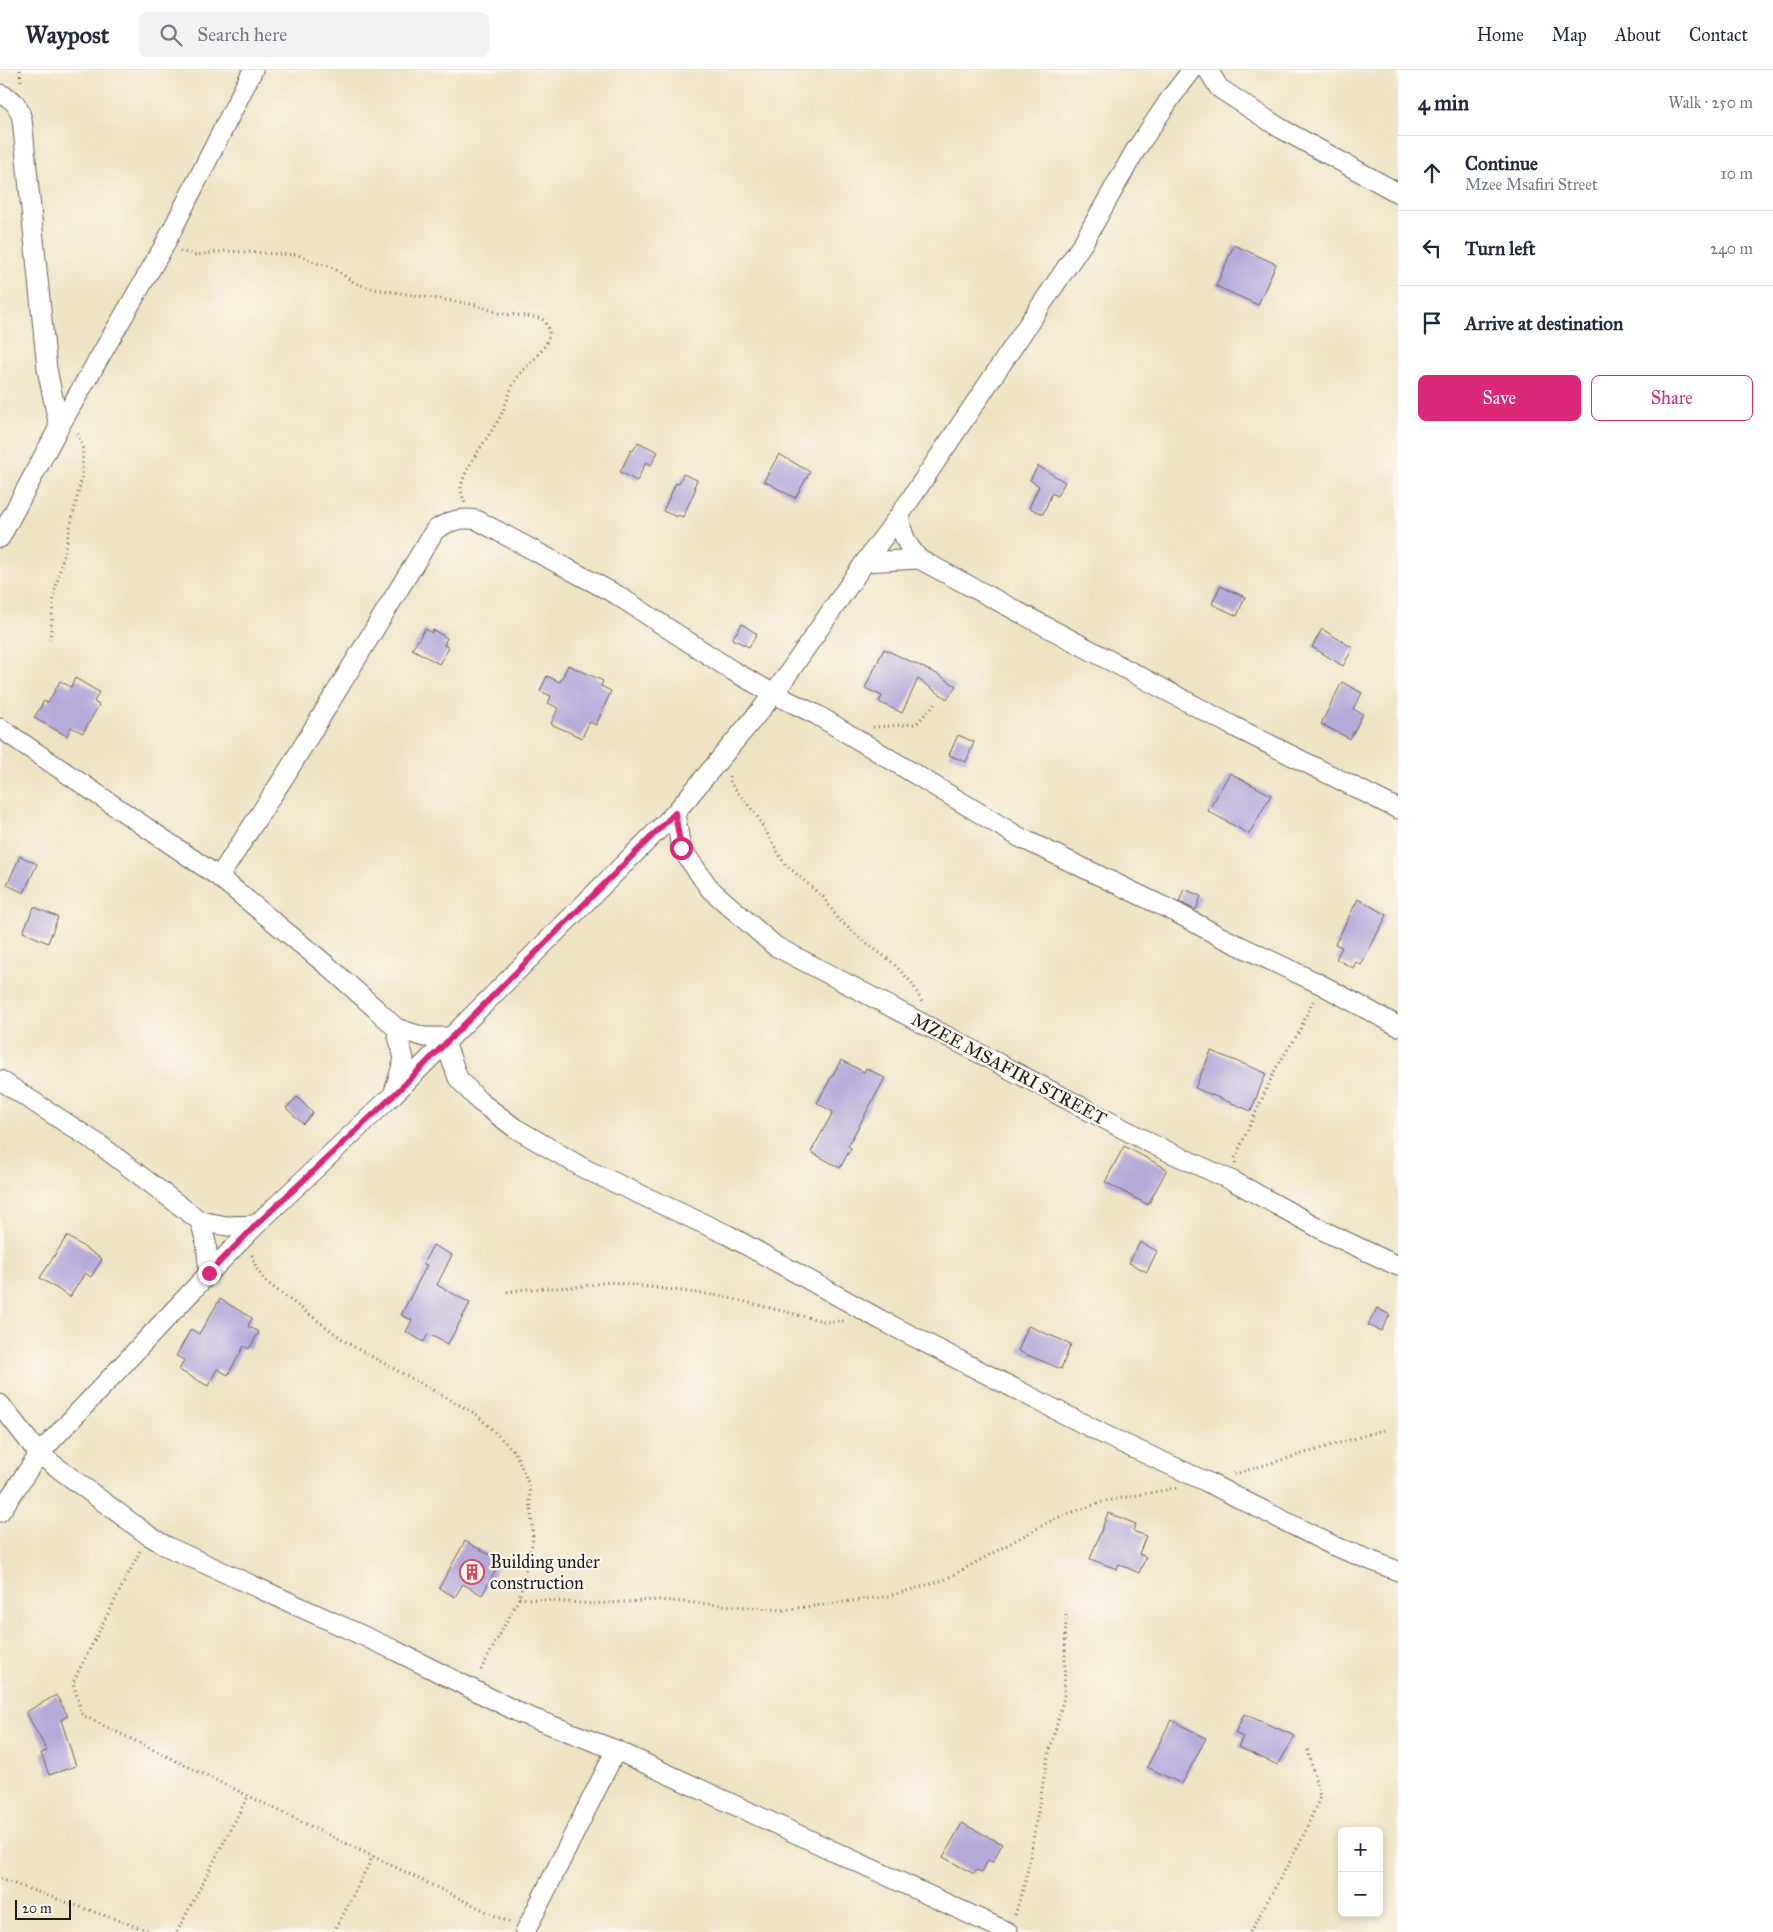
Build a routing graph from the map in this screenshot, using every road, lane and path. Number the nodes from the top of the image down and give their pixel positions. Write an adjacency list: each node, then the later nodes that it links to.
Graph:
1 (253, 70): 6 (street)
2 (1192, 70): 9 (street)
3 (1208, 70): 5 (street)
4 (0, 94): 8 (street)
5 (1398, 193)
6 (163, 248): 7 (street); 10 (path)
7 (69, 410): 8 (street); 14 (path)
8 (59, 427): 11 (street)
9 (900, 516): 12 (street); 13 (street)
10 (477, 520): 15 (street); 22 (street)
11 (0, 538)
12 (919, 559): 13 (street); 20 (street)
13 (865, 562): 15 (street)
14 (50, 640)
15 (774, 694): 18 (street); 19 (street)
16 (935, 704): 18 (path)
17 (0, 728): 22 (street)
18 (856, 738): 23 (street)
19 (722, 756): 21 (street); 26 (path)
20 (1398, 809)
21 (675, 813): 26 (street, MZEE MSAFIRI STREET); 27 (street)
22 (219, 877): 25 (street)
23 (1320, 984): 24 (street); 30 (path)
24 (1398, 1026)
25 (396, 1028): 27 (street); 29 (street)
26 (937, 1031): 30 (street, MZEE MSAFIRI STREET)
27 (448, 1039): 29 (street); 36 (street)
28 (0, 1080): 31 (street)
29 (394, 1095): 32 (street)
30 (1233, 1182): 33 (street, MZEE MSAFIRI STREET)
31 (200, 1221): 32 (street); 34 (street)
32 (250, 1230): 34 (street); 44 (path)
33 (1398, 1266)
34 (209, 1273): 39 (street)
35 (507, 1292): 36 (path)
36 (881, 1320): 40 (street)
37 (0, 1404): 39 (street)
38 (1388, 1429): 40 (path)
39 (39, 1454): 41 (street); 42 (street)
40 (1207, 1482): 43 (street); 44 (path)
41 (0, 1512)
42 (148, 1535): 46 (street); 49 (path)
43 (1398, 1571)
44 (518, 1598): 46 (path)
45 (1066, 1615): 52 (path)
46 (469, 1687): 48 (street)
47 (1308, 1747): 57 (path)
48 (616, 1750): 52 (street); 53 (street)
49 (248, 1796): 50 (path); 55 (path)
50 (373, 1856): 53 (path); 56 (path)
51 (0, 1879): 54 (path)
52 (1010, 1928)
53 (525, 1931)
54 (152, 1932)
55 (176, 1932)
56 (334, 1932)
57 (1250, 1932)

